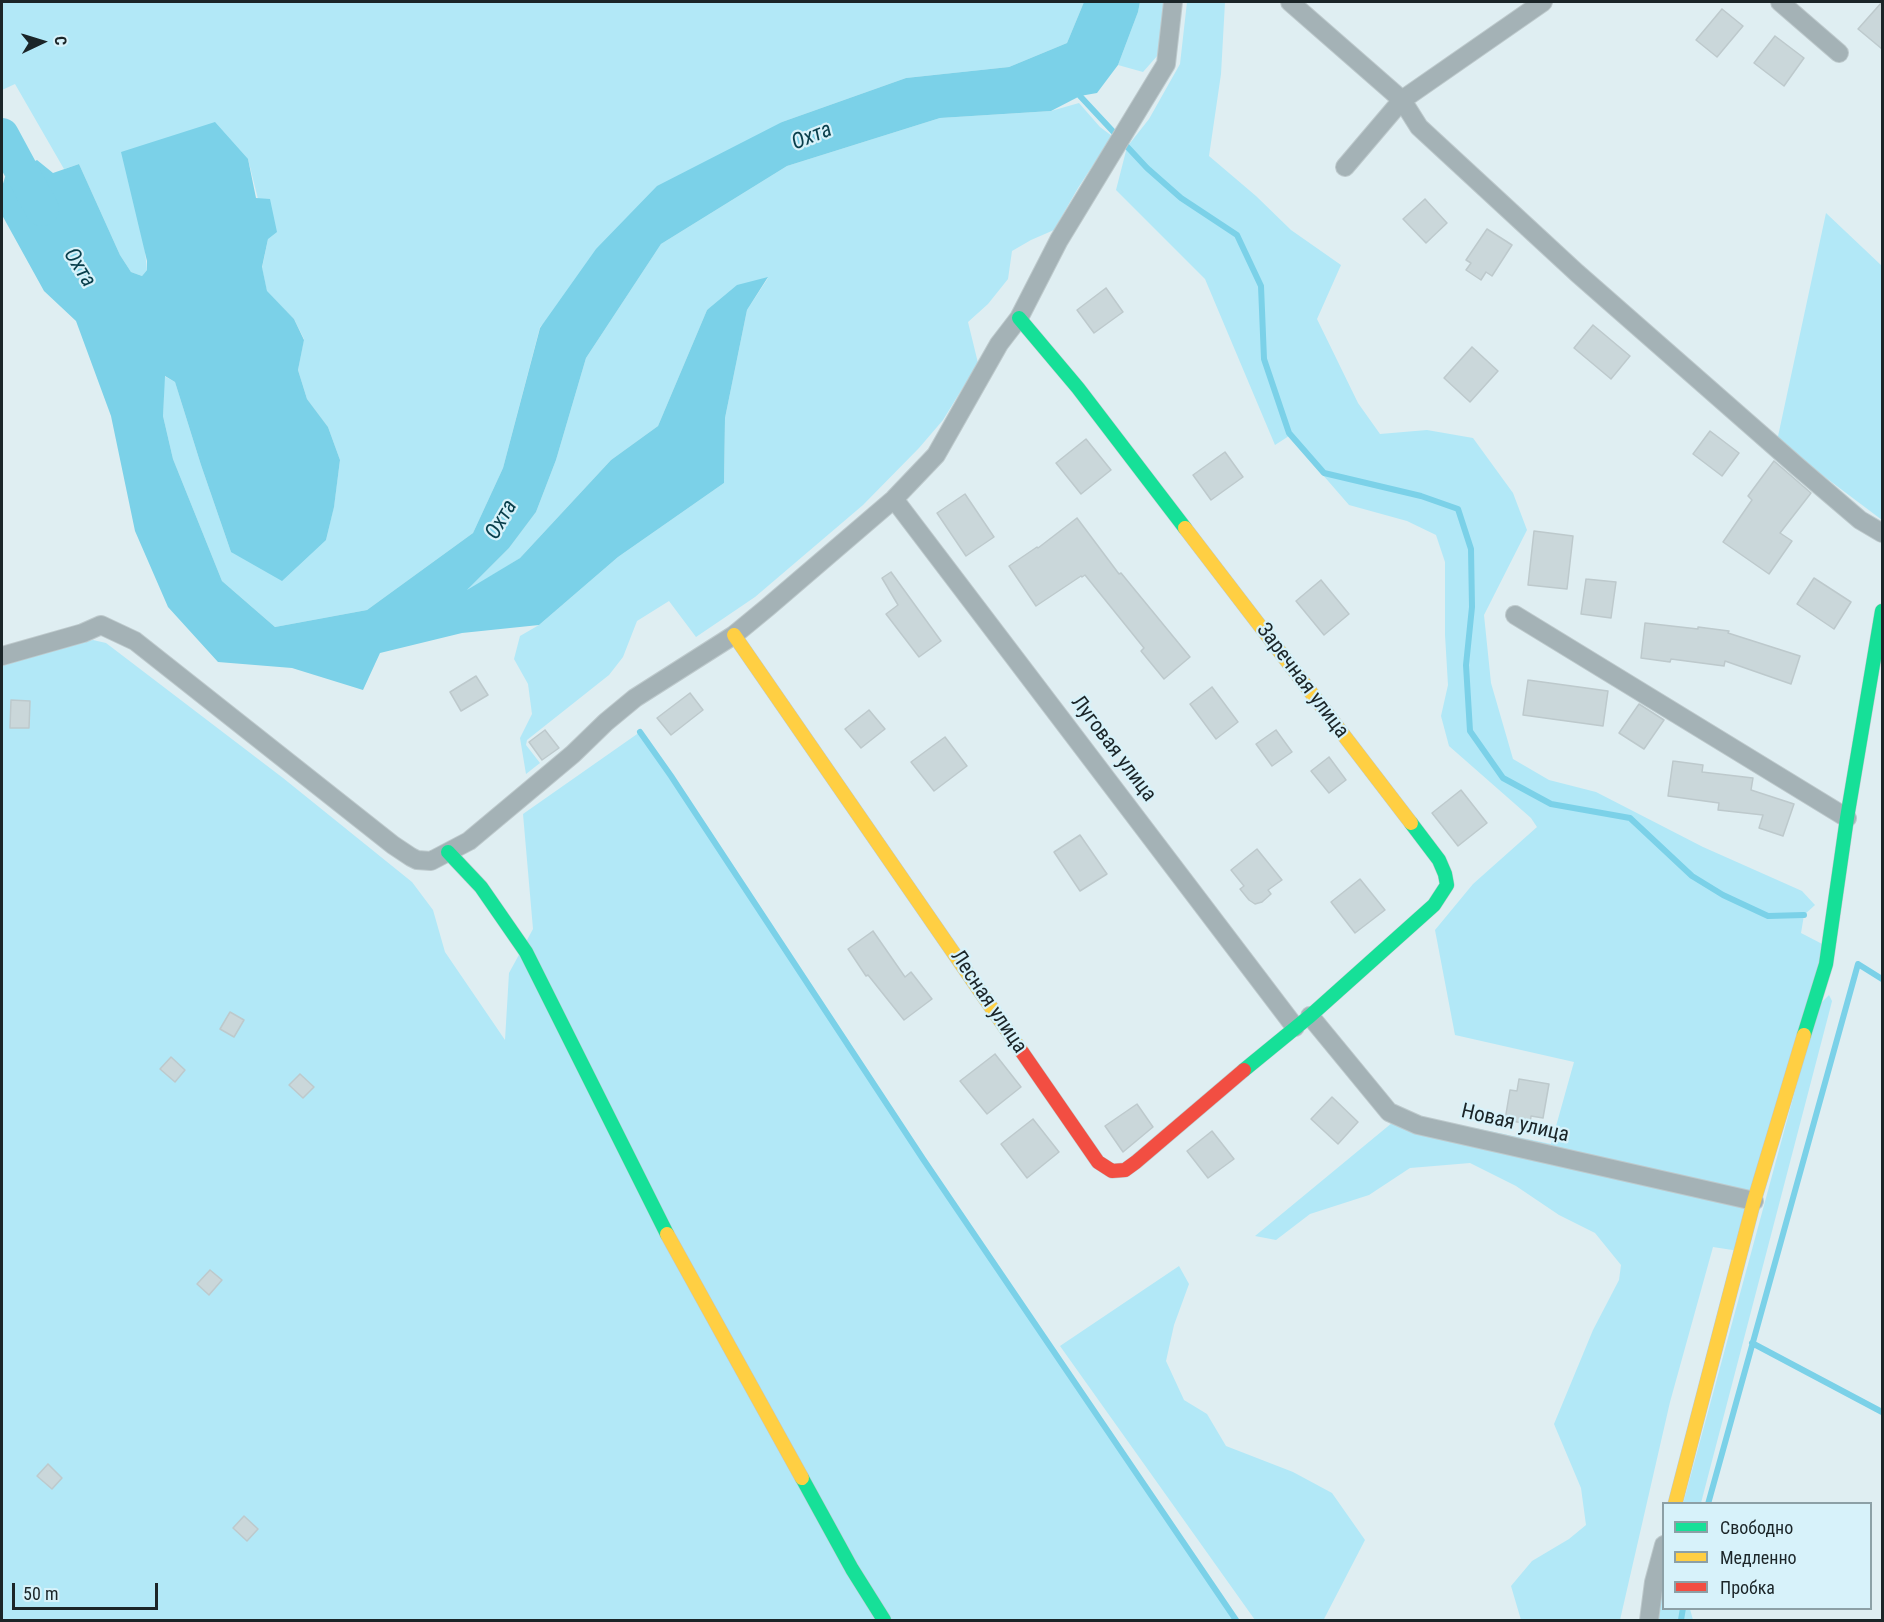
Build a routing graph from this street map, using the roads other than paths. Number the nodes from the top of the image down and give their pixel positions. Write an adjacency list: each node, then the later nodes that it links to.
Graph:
1 (1173, 2): 8 (street)
2 (1290, 2): 6 (street)
3 (1544, 2): 6 (street)
4 (1780, 2): 5 (street)
5 (1839, 53)
6 (1402, 100): 7 (street); 10 (street)
7 (1345, 167)
8 (1019, 318): 9 (street); 17 (street, Заречная улица)
9 (894, 499): 13 (street); 17 (street, Луговая улица)
10 (1882, 533)
11 (1882, 611): 15 (street)
12 (1515, 615): 15 (street)
13 (734, 635): 16 (street); 17 (street, Лесная улица)
14 (2, 656): 16 (street)
15 (1847, 818): 18 (street)
16 (448, 852): 21 (street)
17 (1303, 1022): 18 (street, Новая улица)
18 (1755, 1201): 19 (street)
19 (1674, 1502)
20 (1662, 1552): 22 (street)
21 (884, 1620)
22 (1649, 1620)

